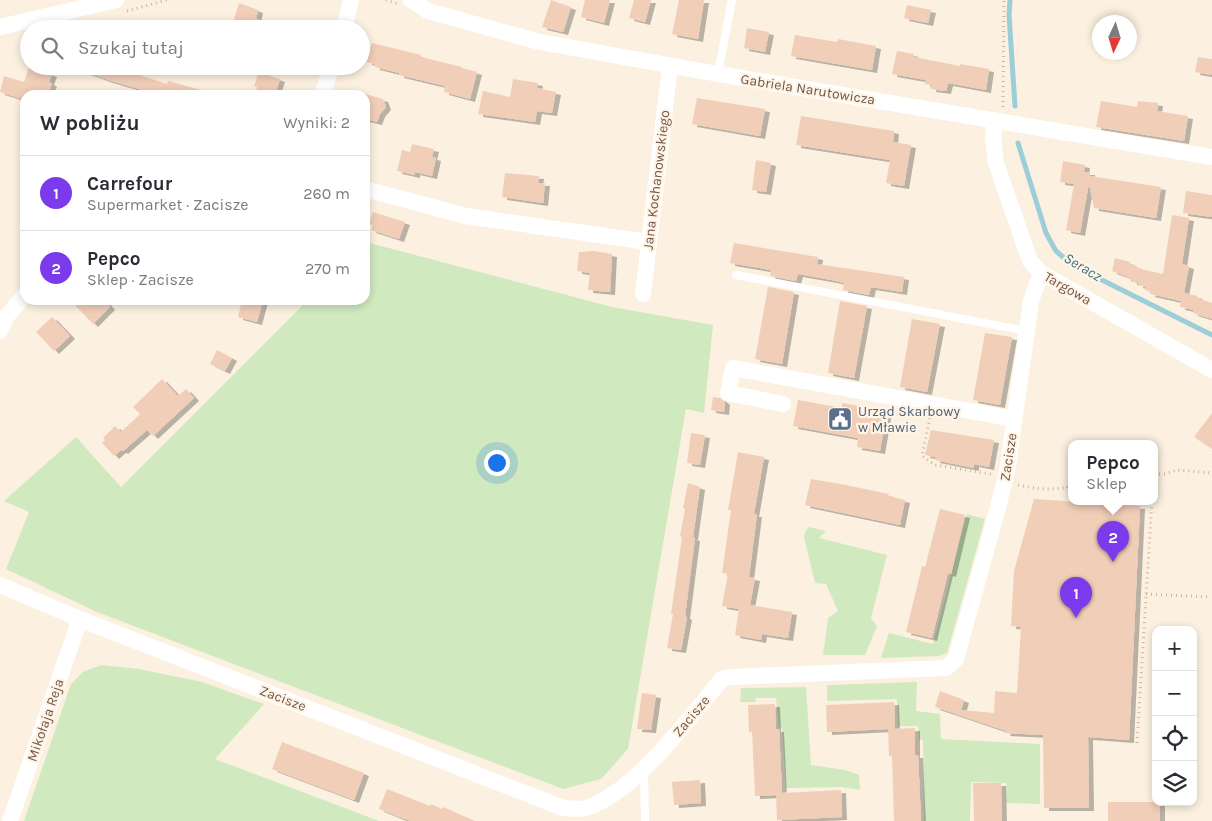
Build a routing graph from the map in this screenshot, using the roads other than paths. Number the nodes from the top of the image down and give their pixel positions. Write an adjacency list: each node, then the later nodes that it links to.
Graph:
1 (116, 0): 5 (street)
2 (352, 0): 6 (street)
3 (732, 0): 10 (lane)
4 (405, 2): 9 (street, Gabriela Narutowicza)
5 (30, 20)
6 (346, 20)
7 (20, 22): 8 (street)
8 (0, 27)
9 (670, 66): 10 (street, Gabriela Narutowicza); 16 (street, Jana Kochanowskiego)
10 (718, 74): 13 (street, Gabriela Narutowicza)
11 (329, 75): 12 (street)
12 (324, 90)
13 (999, 116): 14 (street, Gabriela Narutowicza); 17 (street, Targowa)
14 (1212, 157)
15 (370, 191): 16 (street)
16 (648, 242): 19 (street, Jana Kochanowskiego)
17 (1041, 273): 22 (street, Zacisze); 23 (street, Targowa)
18 (736, 275): 22 (lane)
19 (643, 294)
20 (20, 301): 21 (street)
21 (0, 331)
22 (1026, 331): 25 (street, Zacisze)
23 (1212, 370)
24 (783, 404): 25 (street)
25 (1014, 419): 28 (street, Zacisze)
26 (0, 585): 27 (street, Zacisze)
27 (80, 619): 28 (street, Zacisze); 29 (street, Mikołaja Reja)
28 (644, 770): 30 (lane)
29 (10, 821)
30 (645, 821)

